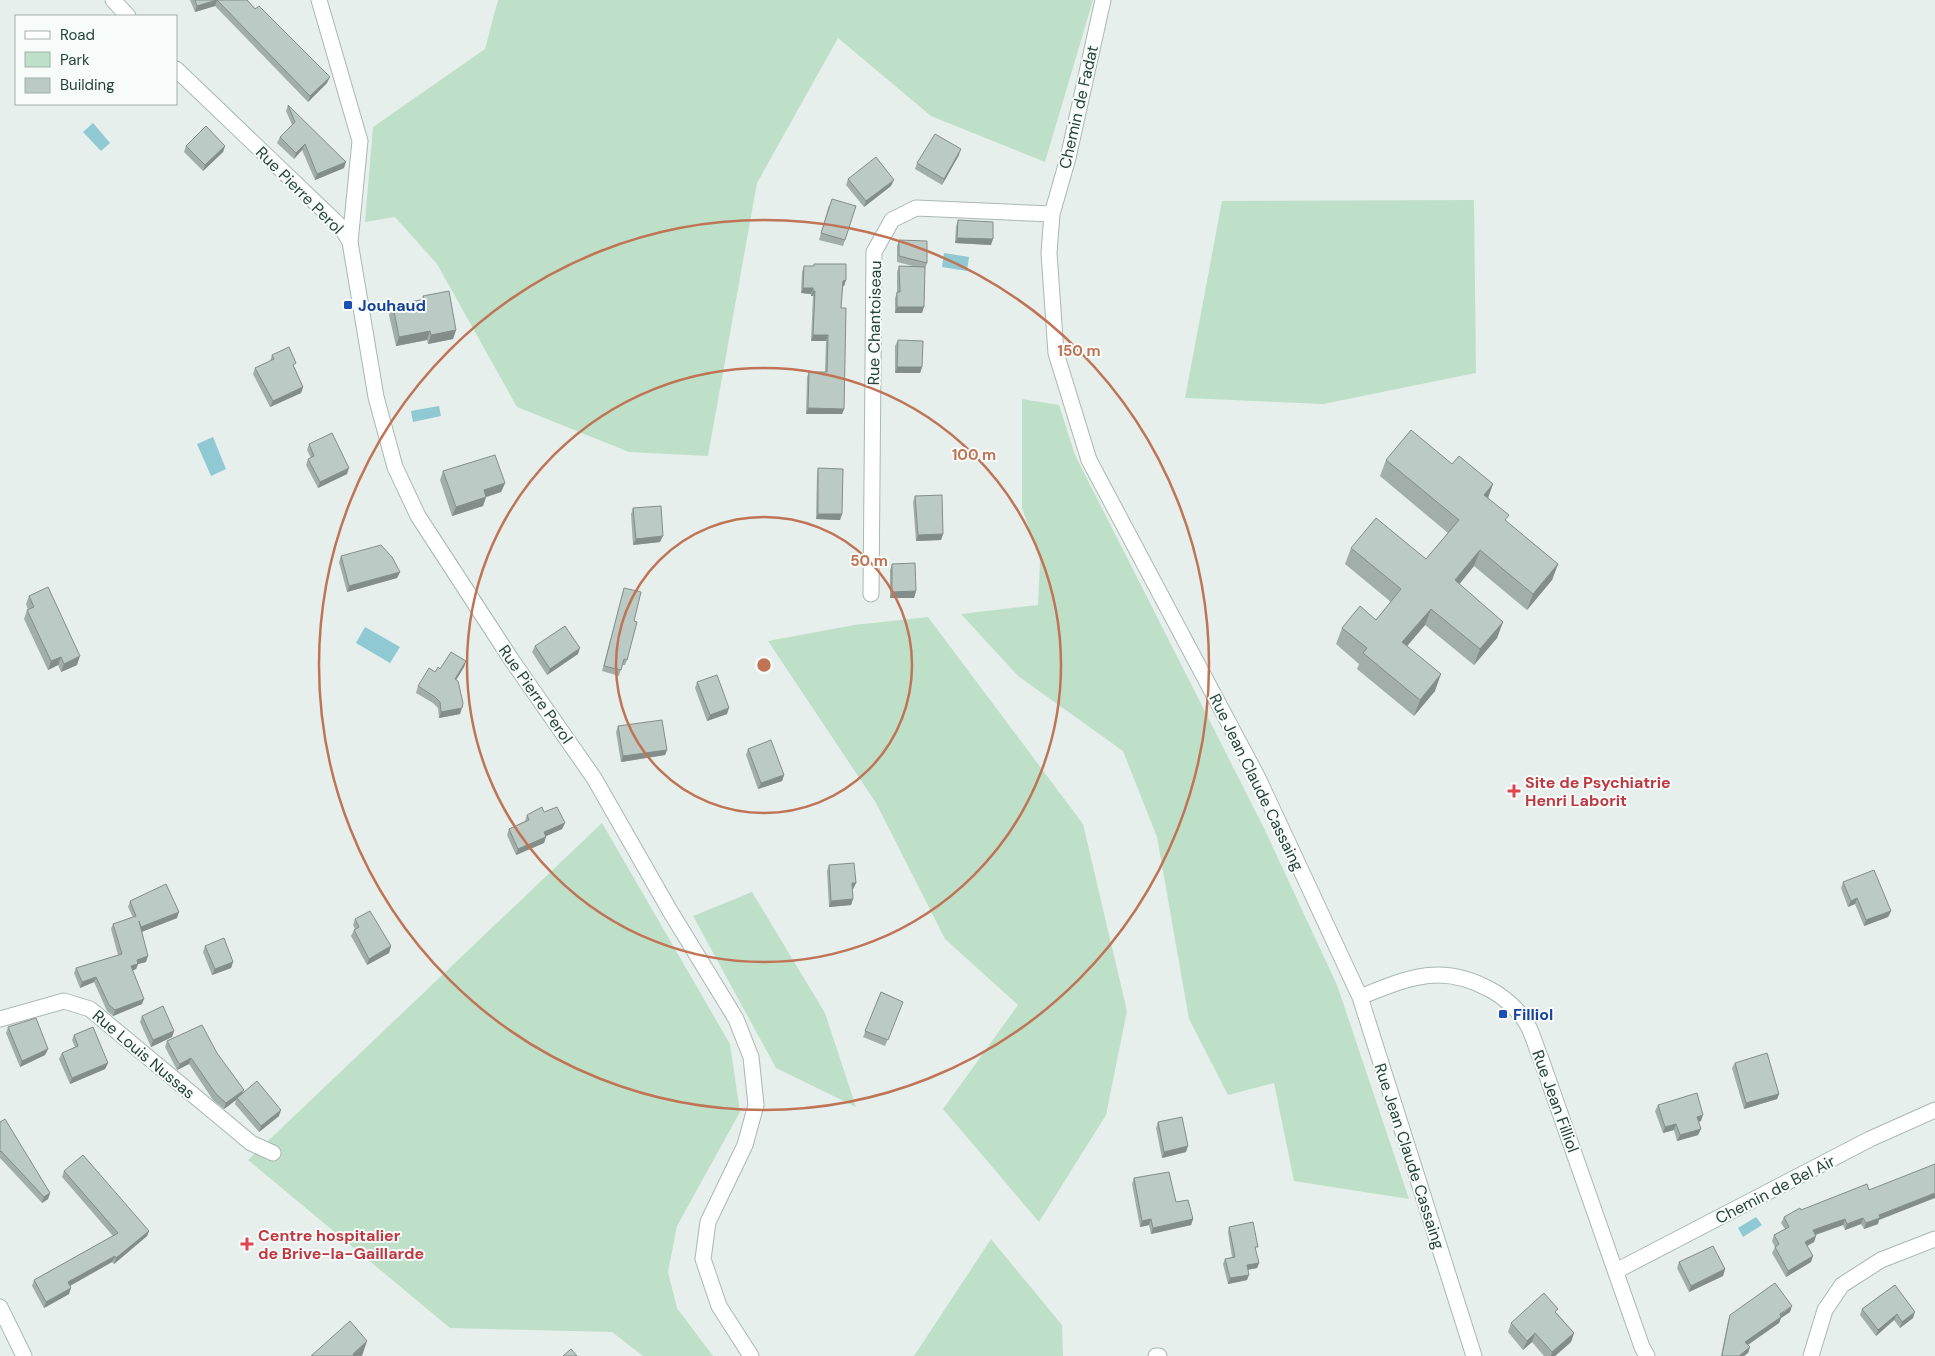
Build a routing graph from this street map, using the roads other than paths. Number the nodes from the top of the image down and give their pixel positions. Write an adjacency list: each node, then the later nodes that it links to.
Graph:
1 (112, 0): 4 (street)
2 (319, 0): 7 (street)
3 (1102, 0): 6 (street, Chemin de Fadat)
4 (127, 15)
5 (178, 71): 7 (street, Rue Pierre Perol)
6 (1052, 214): 8 (street, Rue Chantoiseau); 9 (street, Rue Jean Claude Cassaing)
7 (350, 242): 17 (street, Rue Pierre Perol)
8 (871, 594)
9 (1360, 997): 14 (street, Rue Jean Filliol); 18 (street, Rue Jean Claude Cassaing)
10 (0, 1019): 12 (street, Rue Louis Nussas)
11 (1935, 1110): 14 (street, Chemin de Bel Air)
12 (274, 1153)
13 (1935, 1239): 20 (street)
14 (1616, 1271): 19 (street, Rue Jean Filliol)
15 (0, 1307): 16 (street)
16 (24, 1356)
17 (750, 1356)
18 (1474, 1356)
19 (1647, 1356)
20 (1811, 1356)

